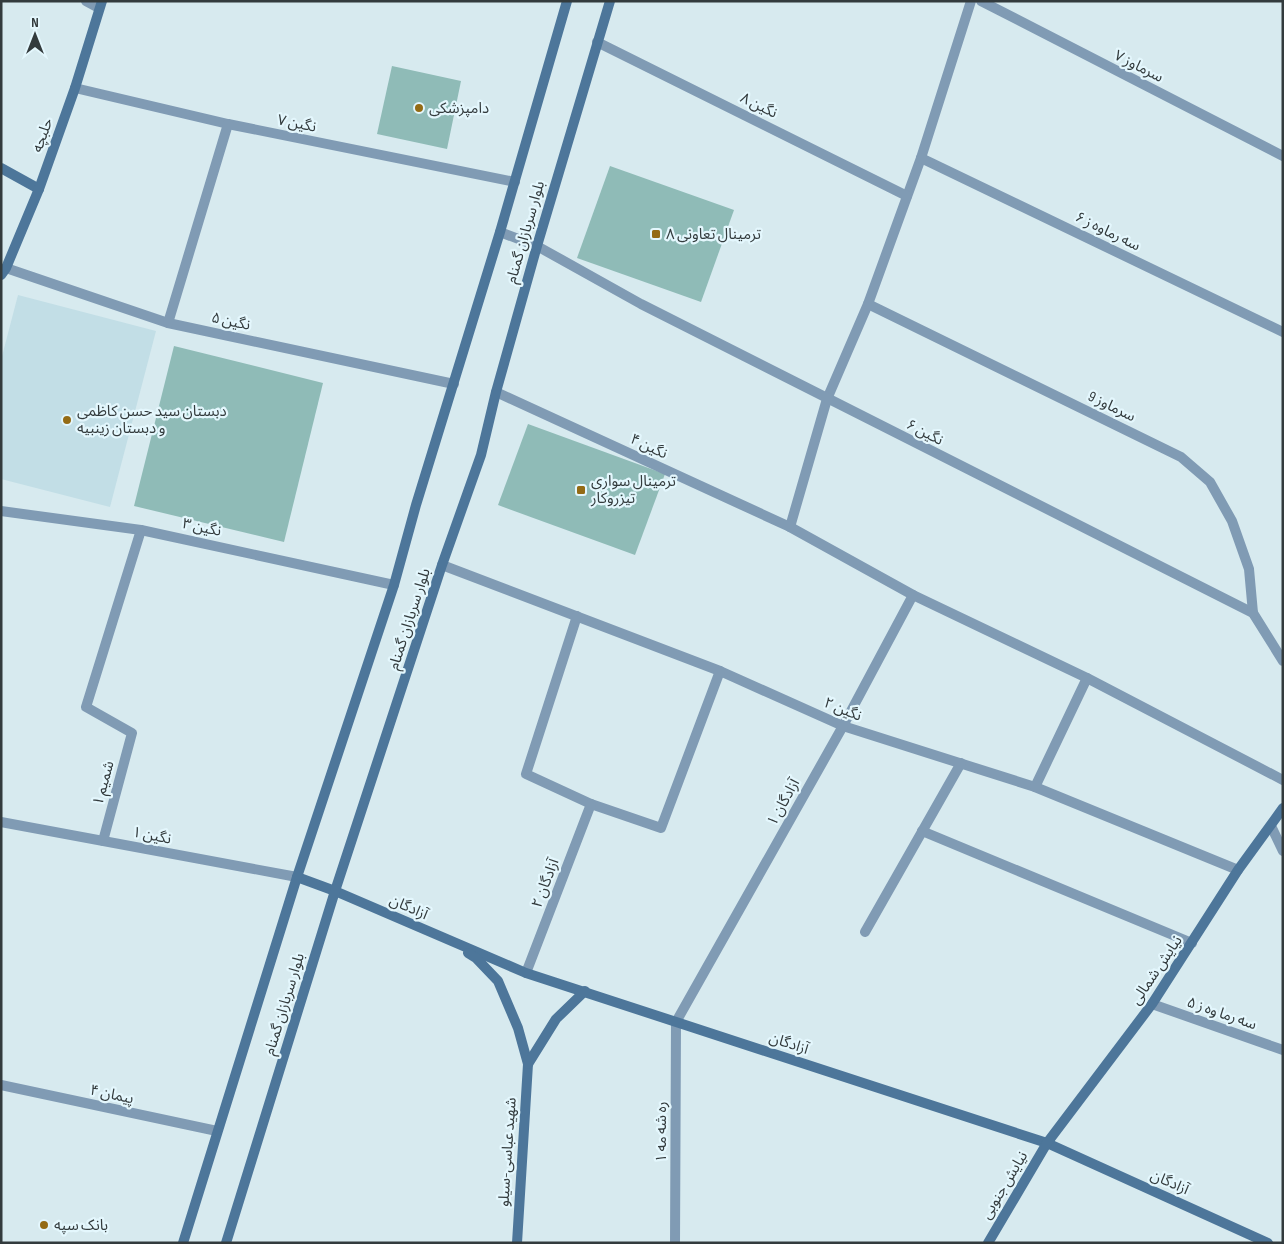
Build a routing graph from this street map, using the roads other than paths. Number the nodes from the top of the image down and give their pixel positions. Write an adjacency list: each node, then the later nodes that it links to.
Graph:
1 (86, 1): 6 (street)
2 (567, 1): 13 (main road, بلوار سربازان گمنام)
3 (610, 1): 7 (main road, بلوار سربازان گمنام)
4 (971, 1): 11 (street)
5 (981, 1): 10 (street, سرماوز ۷)
6 (101, 4): 8 (main road, حلبچه)
7 (597, 42): 15 (street, نگین ۸); 17 (main road, بلوار سربازان گمنام)
8 (75, 88): 9 (street, نگین ۷); 14 (main road, حلبچه)
9 (228, 124): 13 (street, نگین ۷); 20 (street)
10 (1283, 156)
11 (921, 158): 15 (street); 21 (street, سه رماوه ز ۶)
12 (1, 168): 14 (main road)
13 (515, 182): 16 (main road, بلوار سربازان گمنام)
14 (39, 189): 18 (main road, حلبچه)
15 (907, 196): 19 (street)
16 (500, 232): 17 (street, نگین ۶); 22 (main road, بلوار سربازان گمنام)
17 (537, 246): 23 (main road, بلوار سربازان گمنام); 24 (street, نگین ۶)
18 (4, 271): 20 (street, نگین ۵)
19 (868, 304): 24 (street); 31 (street, سرماوز 9)
20 (168, 323): 22 (street, نگین ۵)
21 (1283, 332)
22 (454, 384): 29 (main road, بلوار سربازان گمنام)
23 (496, 392): 26 (street, نگین ۴); 28 (main road, بلوار سربازان گمنام)
24 (827, 399): 26 (street); 31 (street, نگین ۶)
25 (1, 511): 27 (street, نگین ۳)
26 (790, 527): 30 (street, نگین ۴)
27 (141, 530): 29 (street, نگین ۳); 45 (street, شمیم ۱)
28 (442, 565): 32 (street, نگین ۲); 49 (main road, بلوار سربازان گمنام)
29 (394, 584): 48 (main road, بلوار سربازان گمنام)
30 (913, 595): 35 (street, نگین ۴); 36 (street, آزادگان ۱)
31 (1253, 613): 33 (street)
32 (577, 616): 34 (street, نگین ۲); 40 (street)
33 (1283, 661)
34 (720, 671): 36 (street, نگین ۲); 40 (street)
35 (1087, 678): 38 (street, نگین ۴); 39 (street)
36 (843, 726): 37 (street, نگین ۲); 56 (street, آزادگان ۱)
37 (961, 763): 39 (street, نگین ۲); 44 (street)
38 (1283, 780)
39 (1035, 787): 47 (street, نگین ۲)
40 (591, 804): 53 (street, آزادگان ۲)
41 (1283, 808): 43 (main road, نیایش شمالی)
42 (1, 822): 45 (street, نگین ۱)
43 (1271, 826): 46 (street); 47 (main road, نیایش شمالی)
44 (922, 832): 50 (street); 52 (street)
45 (102, 840): 48 (street, نگین ۱)
46 (1283, 851)
47 (1238, 870): 52 (main road, نیایش شمالی)
48 (297, 877): 49 (main road, آزادگان); 60 (main road, بلوار سربازان گمنام)
49 (335, 891): 51 (main road, آزادگان); 63 (main road, بلوار سربازان گمنام)
50 (865, 932)
51 (444, 939): 53 (main road, آزادگان); 58 (main road)
52 (1192, 944): 55 (main road, نیایش شمالی)
53 (526, 973): 54 (main road, آزادگان)
54 (585, 992): 56 (main road, آزادگان); 58 (main road)
55 (1152, 1004): 57 (street, سه رما وه ز ۵); 61 (main road, نیایش شمالی)
56 (676, 1022): 61 (main road, آزادگان); 65 (street, ره شه مه ۱)
57 (1283, 1050)
58 (528, 1064): 64 (main road, شهید عباسی-سیلو)
59 (1, 1086): 60 (street, پیمان ۴)
60 (217, 1131): 62 (main road, بلوار سربازان گمنام)
61 (1047, 1143): 66 (main road, نیایش جنوبی); 67 (main road, آزادگان)
62 (183, 1243)
63 (226, 1243)
64 (516, 1243)
65 (675, 1243)
66 (988, 1243)
67 (1268, 1243)

